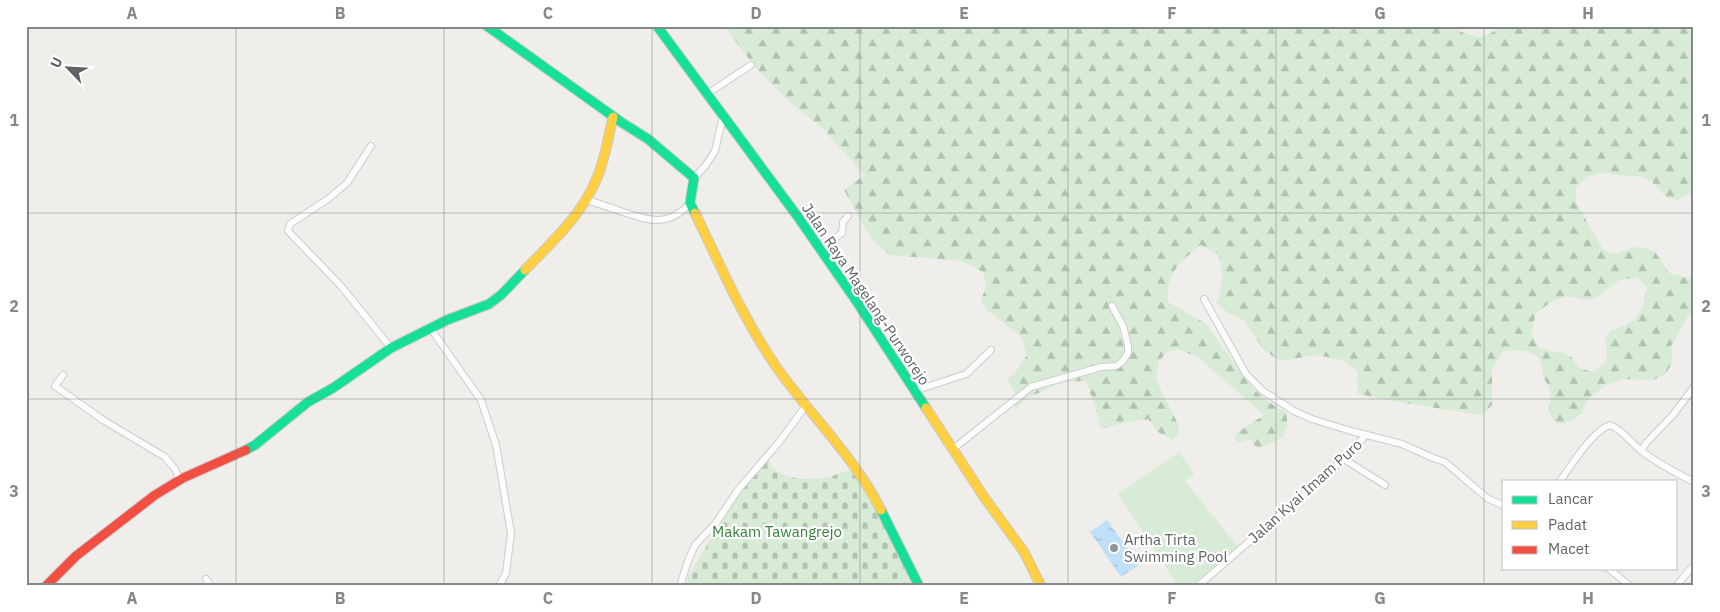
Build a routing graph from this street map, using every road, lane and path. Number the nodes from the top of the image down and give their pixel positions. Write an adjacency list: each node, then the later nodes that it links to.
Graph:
1 (487, 26): 6 (street)
2 (657, 26): 4 (street, Jalan Raya Magelang-Purworejo)
3 (751, 65): 4 (street)
4 (707, 94): 5 (street, Jalan Raya Magelang-Purworejo)
5 (724, 115): 8 (street); 12 (street, Jalan Raya Magelang-Purworejo)
6 (614, 117): 8 (street); 9 (street)
7 (371, 146): 16 (street)
8 (694, 178): 10 (street)
9 (586, 200): 10 (street); 15 (street)
10 (690, 203): 21 (street)
11 (848, 216): 12 (street)
12 (821, 249): 20 (street, Jalan Raya Magelang-Purworejo)
13 (1204, 300): 22 (street)
14 (1112, 306): 23 (street)
15 (431, 330): 16 (street); 36 (street)
16 (391, 348): 26 (street)
17 (991, 350): 20 (street)
18 (62, 374): 26 (street)
19 (1694, 387): 24 (street)
20 (914, 391): 23 (street, Jalan Raya Magelang-Purworejo)
21 (807, 404): 37 (street); 38 (street)
22 (1366, 435): 25 (street, Jalan Kyai Imam Puro); 30 (street)
23 (953, 449): 39 (street, Jalan Raya Magelang-Purworejo)
24 (1641, 451): 27 (street); 28 (street)
25 (1344, 458): 29 (street); 40 (street, Jalan Kyai Imam Puro)
26 (180, 480): 34 (street)
27 (1561, 480)
28 (1694, 482)
29 (1385, 485)
30 (1502, 505)
31 (1694, 565): 42 (street)
32 (1610, 570): 41 (street)
33 (206, 578): 35 (street)
34 (46, 586)
35 (211, 586)
36 (499, 586)
37 (680, 586)
38 (919, 586)
39 (1041, 586)
40 (1198, 586)
41 (1630, 586)
42 (1676, 586)

